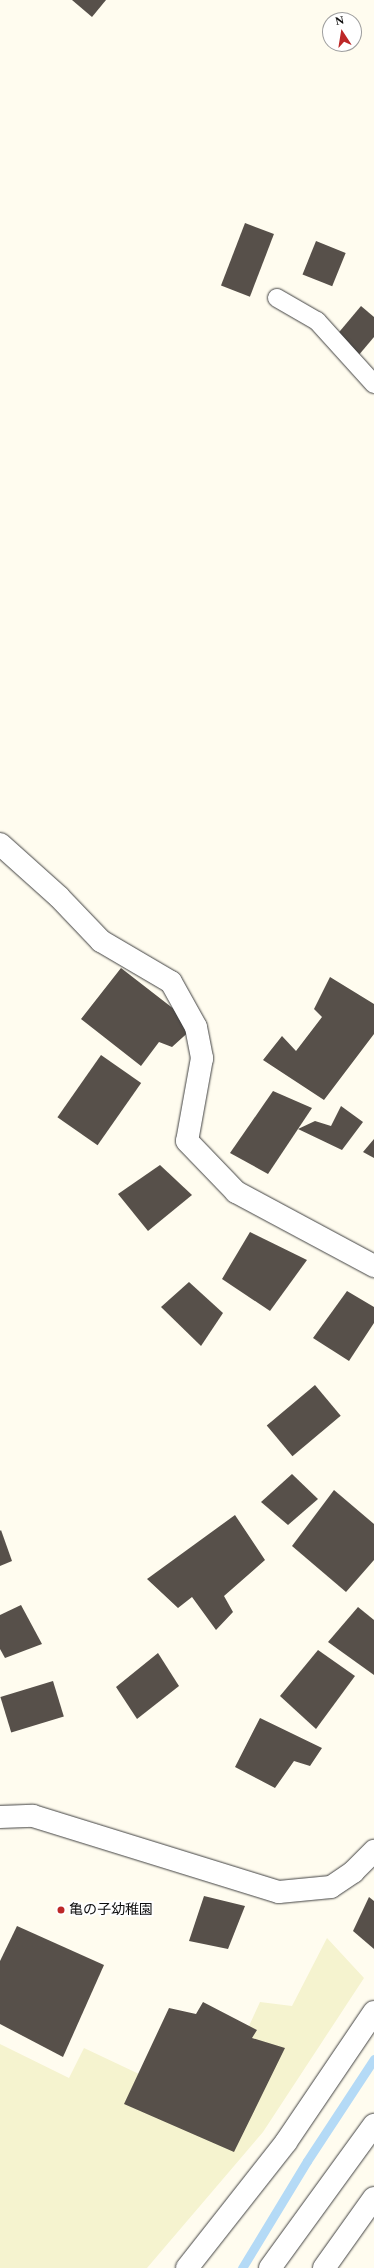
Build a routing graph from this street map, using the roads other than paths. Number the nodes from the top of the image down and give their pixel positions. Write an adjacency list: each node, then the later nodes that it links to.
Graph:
1 (277, 298): 2 (lane)
2 (374, 384)
3 (0, 844): 4 (street)
4 (374, 1266)
5 (0, 1817): 6 (street)
6 (374, 1851)
7 (374, 2012): 10 (street)
8 (374, 2125): 11 (street)
9 (374, 2198): 12 (street)
10 (187, 2268)
11 (270, 2268)
12 (324, 2268)

